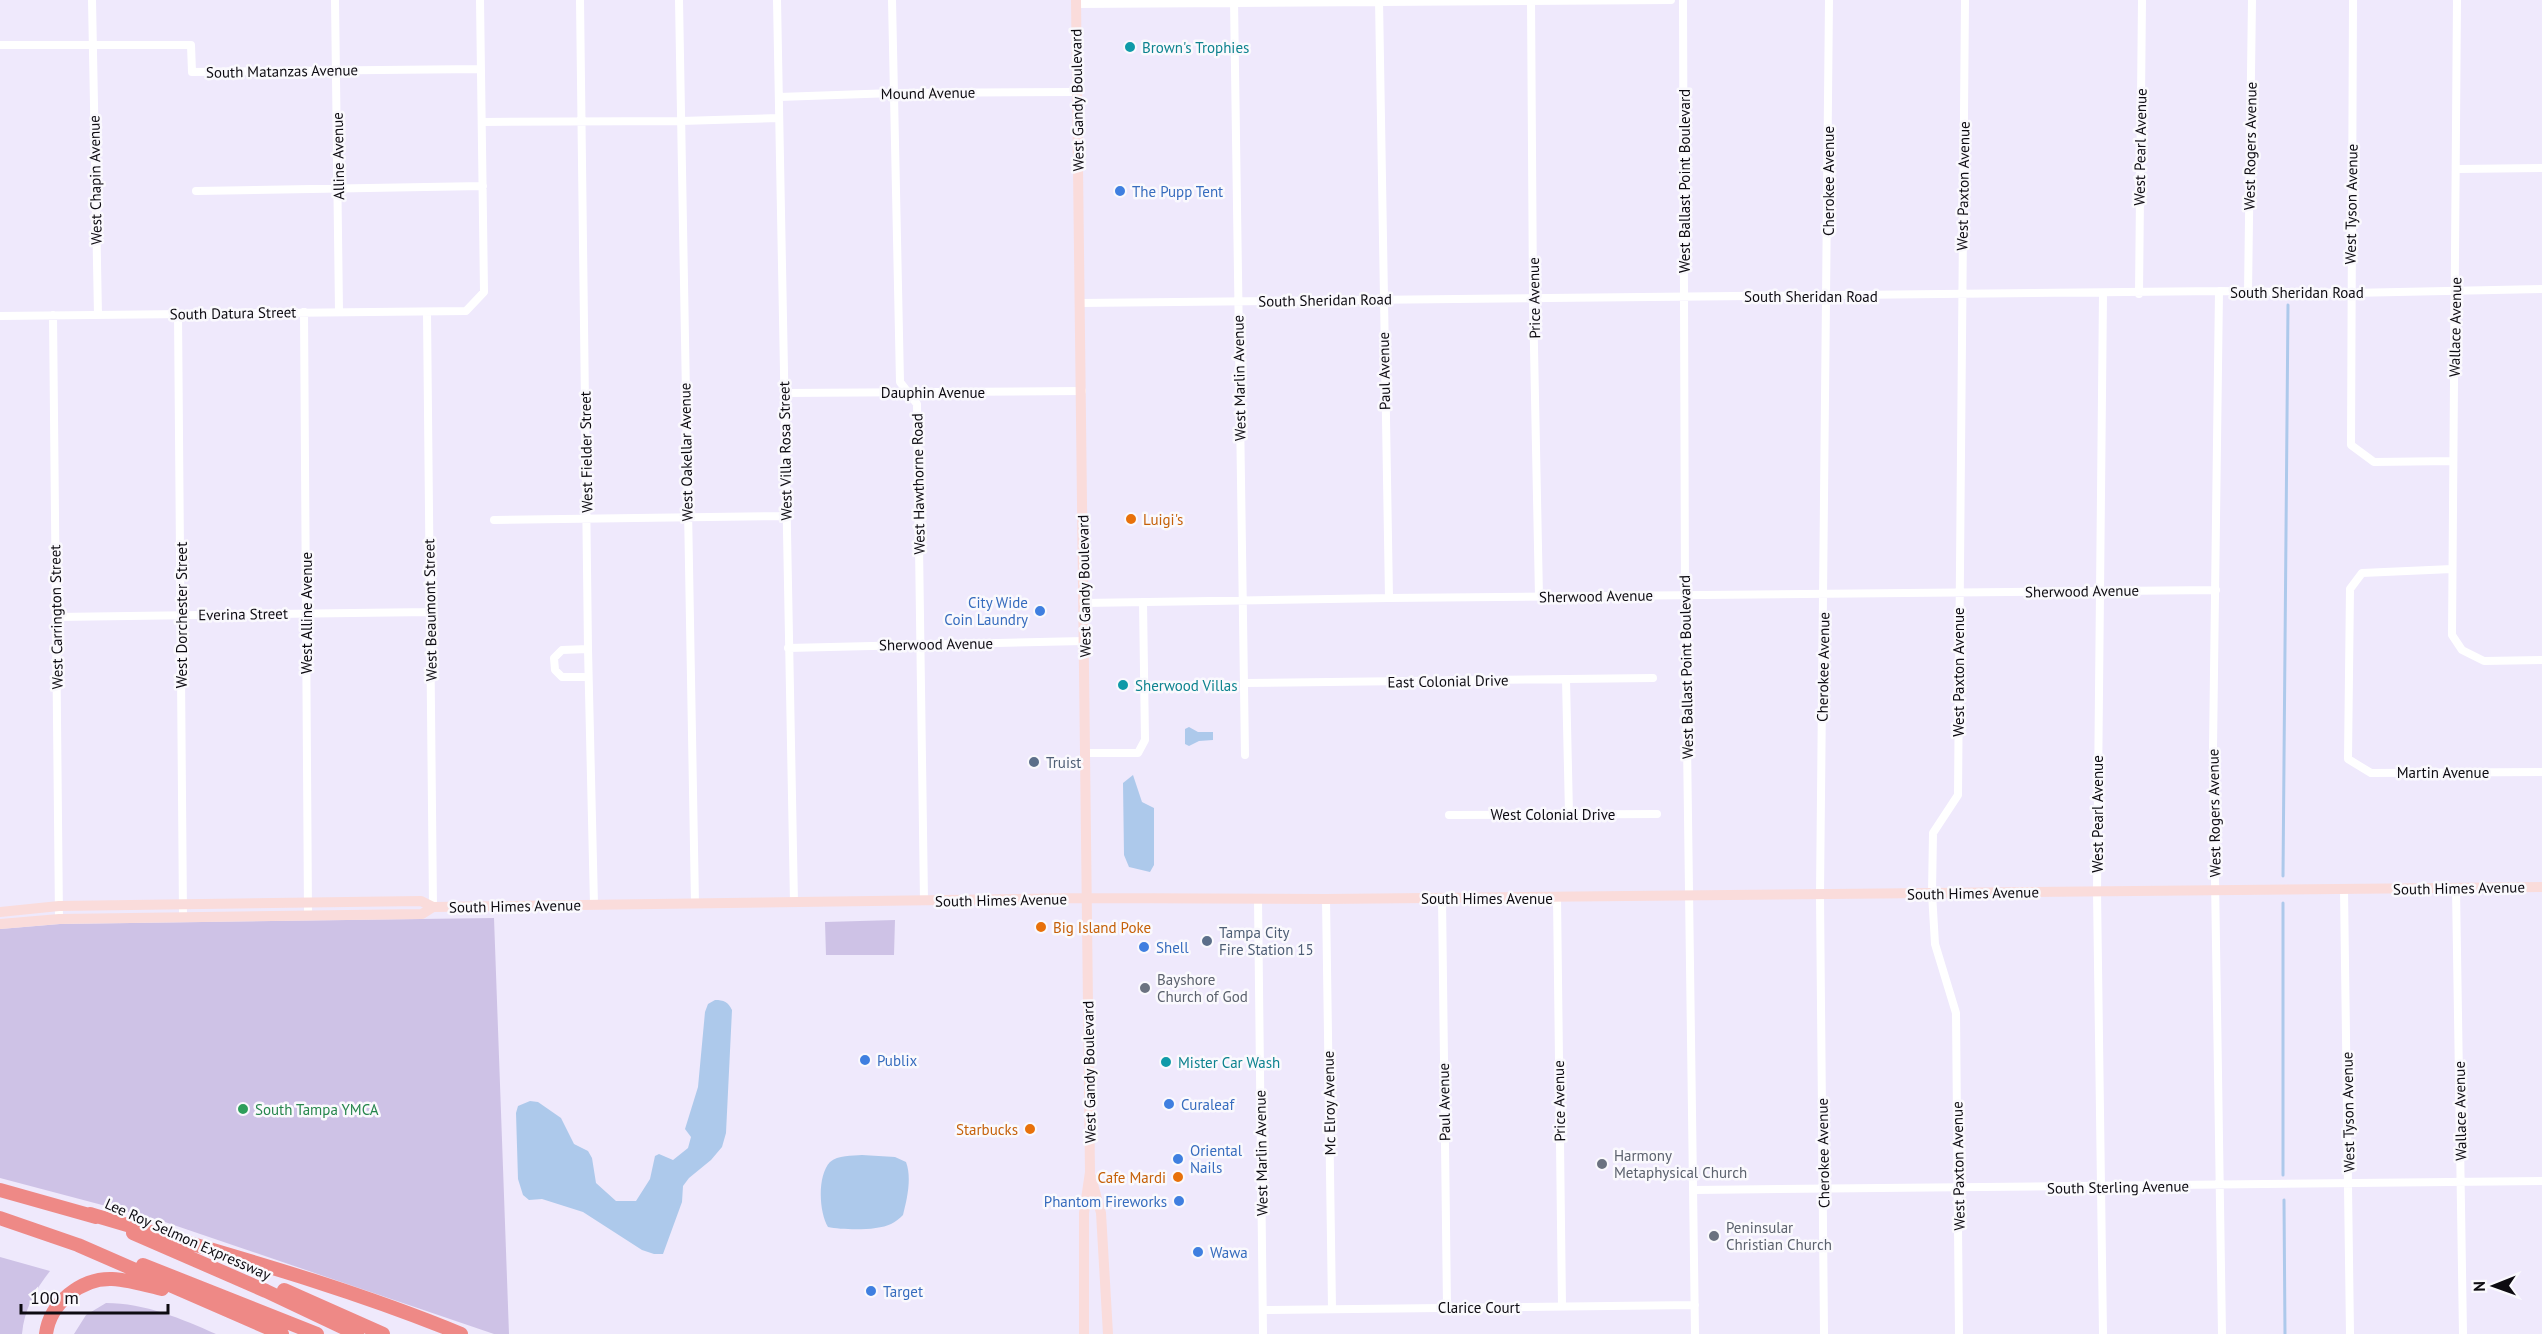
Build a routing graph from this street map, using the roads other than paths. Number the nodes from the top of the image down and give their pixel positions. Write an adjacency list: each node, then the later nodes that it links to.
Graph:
1 (92, 0): 21 (street, West Chapin Avenue)
2 (335, 0): 23 (street, Alline Avenue)
3 (480, 0): 22 (street)
4 (580, 0): 28 (street, West Fielder Street)
5 (679, 0): 29 (street, West Oakellar Avenue)
6 (777, 0): 26 (street, West Villa Rosa Street)
7 (892, 0): 25 (street, West Hawthorne Road)
8 (1671, 0): 17 (street)
9 (1683, 0): 45 (street, West Ballast Point Boulevard)
10 (1830, 0): 44 (street, Cherokee Avenue)
11 (1965, 0): 43 (street, West Paxton Avenue)
12 (2142, 0): 42 (street, West Pearl Avenue)
13 (2252, 0): 39 (street, West Rogers Avenue)
14 (2353, 0): 40 (street, West Tyson Avenue)
15 (2457, 0): 32 (street, Wallace Avenue)
16 (1379, 1): 17 (street); 19 (street); 47 (street, Paul Avenue)
17 (1531, 1): 46 (street, Price Avenue)
18 (1076, 2): 19 (street); 24 (street, West Gandy Boulevard)
19 (1234, 2): 48 (street, West Marlin Avenue)
20 (0, 45): 21 (street, South Matanzas Avenue)
21 (92, 45): 23 (street, South Matanzas Avenue); 55 (street, West Chapin Avenue)
22 (481, 69): 23 (street, South Matanzas Avenue); 30 (street)
23 (337, 70): 34 (street, Alline Avenue)
24 (1077, 92): 25 (street, Mound Avenue); 49 (street, West Gandy Boulevard)
25 (894, 93): 26 (street, Mound Avenue); 58 (street, West Hawthorne Road)
26 (779, 97): 27 (street, West Villa Rosa Street)
27 (779, 118): 29 (street); 59 (street, West Villa Rosa Street)
28 (582, 120): 29 (street); 30 (street); 64 (street, West Fielder Street)
29 (681, 121): 62 (street, West Oakellar Avenue)
30 (482, 122): 33 (street)
31 (2542, 168): 32 (street)
32 (2457, 169): 37 (street, Wallace Avenue)
33 (483, 186): 34 (street); 52 (street, South Datura Street)
34 (338, 189): 35 (street); 51 (street, Alline Avenue)
35 (196, 190)
36 (2542, 289): 37 (street, South Sheridan Road)
37 (2456, 290): 40 (street, South Sheridan Road); 60 (street, Wallace Avenue)
38 (2219, 291): 39 (street, South Sheridan Road); 42 (street, South Sheridan Road); 66 (street, West Rogers Avenue)
39 (2247, 292): 40 (street, South Sheridan Road)
40 (2350, 293): 60 (street, West Tyson Avenue)
41 (2103, 294): 42 (street, South Sheridan Road); 43 (street, South Sheridan Road); 67 (street, West Pearl Avenue)
42 (2139, 294)
43 (1962, 295): 44 (street, South Sheridan Road); 68 (street, West Paxton Avenue)
44 (1827, 296): 45 (street, South Sheridan Road); 69 (street, Cherokee Avenue)
45 (1685, 297): 46 (street, South Sheridan Road); 70 (street, West Ballast Point Boulevard)
46 (1533, 298): 47 (street, South Sheridan Road); 71 (street, Price Avenue)
47 (1383, 300): 48 (street, South Sheridan Road); 72 (street, Paul Avenue)
48 (1238, 302): 49 (street, South Sheridan Road); 73 (street, West Marlin Avenue)
49 (1080, 303): 57 (street, West Gandy Boulevard)
50 (304, 312): 51 (street, South Datura Street); 53 (street, South Datura Street); 77 (street, West Alline Avenue)
51 (339, 312): 52 (street, South Datura Street)
52 (427, 313): 76 (street, West Beaumont Street)
53 (178, 314): 55 (street, South Datura Street); 78 (street, West Dorchester Street)
54 (53, 315): 55 (street, South Datura Street); 56 (street, South Datura Street); 79 (street, West Carrington Street)
55 (98, 315)
56 (0, 316)
57 (1082, 391): 58 (street, Dauphin Avenue); 75 (street, West Gandy Boulevard)
58 (908, 392): 59 (street, Dauphin Avenue); 81 (street, West Hawthorne Road)
59 (784, 393): 61 (street, West Villa Rosa Street)
60 (2453, 461): 65 (street, Wallace Avenue)
61 (786, 516): 62 (street); 82 (street, West Villa Rosa Street)
62 (687, 518): 64 (street); 111 (street, West Oakellar Avenue)
63 (494, 520): 64 (street)
64 (587, 520): 83 (street, West Fielder Street)
65 (2452, 569): 84 (street, Wallace Avenue); 91 (street, Martin Avenue)
66 (2216, 590): 67 (street, Sherwood Avenue); 99 (street, West Rogers Avenue)
67 (2099, 591): 68 (street, Sherwood Avenue); 98 (street, West Pearl Avenue)
68 (1958, 592): 69 (street, Sherwood Avenue); 100 (street, West Paxton Avenue)
69 (1823, 594): 70 (street, Sherwood Avenue); 101 (street, Cherokee Avenue)
70 (1685, 595): 71 (street, Sherwood Avenue); 102 (street, West Ballast Point Boulevard)
71 (1539, 597): 72 (street, Sherwood Avenue)
72 (1389, 598): 73 (street, Sherwood Avenue)
73 (1243, 600): 74 (street, Sherwood Avenue); 88 (street, West Marlin Avenue)
74 (1143, 602): 75 (street, Sherwood Avenue); 89 (street)
75 (1084, 603): 80 (street, West Gandy Boulevard)
76 (431, 612): 77 (street, Everina Street); 115 (street, West Beaumont Street)
77 (306, 613): 78 (street, Everina Street); 116 (street, West Alline Avenue)
78 (181, 616): 79 (street, Everina Street); 110 (street, West Dorchester Street)
79 (56, 617): 114 (street, West Carrington Street)
80 (1084, 641): 81 (street, Sherwood Avenue); 89 (street, West Gandy Boulevard)
81 (920, 644): 82 (street, Sherwood Avenue); 108 (street, West Hawthorne Road)
82 (788, 648): 109 (street, West Villa Rosa Street)
83 (588, 649): 85 (street, West Fielder Street); 85 (street)
84 (2542, 660)
85 (588, 677): 113 (street, West Fielder Street)
86 (1653, 678): 87 (street, East Colonial Drive)
87 (1566, 679): 88 (street, East Colonial Drive); 92 (street)
88 (1244, 683): 90 (street, West Marlin Avenue)
89 (1086, 753): 104 (street, West Gandy Boulevard)
90 (1245, 755)
91 (2542, 772)
92 (1569, 814): 93 (street, West Colonial Drive); 94 (street, West Colonial Drive)
93 (1657, 814)
94 (1449, 815)
95 (2542, 887): 96 (street, South Himes Avenue)
96 (2456, 888): 97 (street, South Himes Avenue); 124 (street, Wallace Avenue)
97 (2344, 889): 99 (street, South Himes Avenue); 125 (street, West Tyson Avenue)
98 (2097, 891): 99 (street, South Himes Avenue); 100 (street, South Himes Avenue); 127 (street, West Pearl Avenue)
99 (2215, 891): 126 (street, West Rogers Avenue)
100 (1932, 893): 101 (street, South Himes Avenue); 128 (street, West Paxton Avenue)
101 (1820, 895): 102 (street, South Himes Avenue); 131 (street, Cherokee Avenue)
102 (1689, 896): 103 (street, South Himes Avenue); 130 (street, West Ballast Point Boulevard)
103 (1557, 897): 105 (street, South Himes Avenue); 136 (street, Price Avenue)
104 (1087, 898): 106 (street, South Himes Avenue); 108 (street, South Himes Avenue); 122 (street, West Gandy Boulevard)
105 (1442, 898): 107 (street, South Himes Avenue); 137 (street, Paul Avenue)
106 (1258, 899): 107 (street, South Himes Avenue); 140 (street, West Marlin Avenue)
107 (1326, 899): 138 (street, Mc Elroy Avenue)
108 (924, 901): 109 (street, South Himes Avenue)
109 (794, 903): 111 (street, South Himes Avenue)
110 (183, 904): 112 (street, South Himes Avenue); 116 (street, South Himes Avenue); 118 (street, West Dorchester Street)
111 (695, 904): 113 (street, South Himes Avenue)
112 (133, 905): 114 (street, South Himes Avenue); 119 (street)
113 (594, 905): 115 (street, South Himes Avenue)
114 (59, 906): 117 (street, South Himes Avenue); 120 (street, West Carrington Street)
115 (433, 907): 116 (street, South Himes Avenue)
116 (308, 909): 118 (street, South Himes Avenue)
117 (0, 912)
118 (183, 916): 119 (street, South Himes Avenue)
119 (133, 918): 120 (street, South Himes Avenue)
120 (59, 919): 121 (street, South Himes Avenue)
121 (0, 924)
122 (1090, 1173): 147 (street, West Gandy Boulevard); 148 (street, West Gandy Boulevard)
123 (2542, 1181): 124 (street, South Sterling Avenue)
124 (2461, 1182): 125 (street, South Sterling Avenue); 156 (street, Wallace Avenue)
125 (2349, 1184): 126 (street, South Sterling Avenue); 155 (street, West Tyson Avenue)
126 (2221, 1185): 127 (street, South Sterling Avenue); 154 (street, West Rogers Avenue)
127 (2100, 1187): 128 (street, South Sterling Avenue); 153 (street, West Pearl Avenue)
128 (1959, 1188): 131 (street, South Sterling Avenue); 152 (street, West Paxton Avenue)
129 (0, 1190): 132 (highway, Lee Roy Selmon Expressway)
130 (1694, 1190): 131 (street, South Sterling Avenue); 135 (street, West Ballast Point Boulevard)
131 (1824, 1190): 151 (street, Cherokee Avenue)
132 (90, 1214): 144 (highway, Lee Roy Selmon Expressway); 145 (highway); 146 (highway)
133 (0, 1218): 134 (highway)
134 (78, 1245): 139 (highway); 143 (highway)
135 (1695, 1305): 136 (street, Clarice Court); 150 (street, West Ballast Point Boulevard)
136 (1562, 1306): 137 (street, Clarice Court)
137 (1447, 1307): 138 (street, Clarice Court)
138 (1332, 1308): 140 (street, Clarice Court)
139 (224, 1310): 141 (highway); 142 (highway)
140 (1263, 1310): 149 (street, West Marlin Avenue)
141 (46, 1334)
142 (282, 1334)
143 (318, 1334)
144 (357, 1334)
145 (383, 1334)
146 (461, 1334)
147 (1084, 1334)
148 (1108, 1334)
149 (1263, 1334)
150 (1695, 1334)
151 (1824, 1334)
152 (1959, 1334)
153 (2103, 1334)
154 (2222, 1334)
155 (2350, 1334)
156 (2463, 1334)

